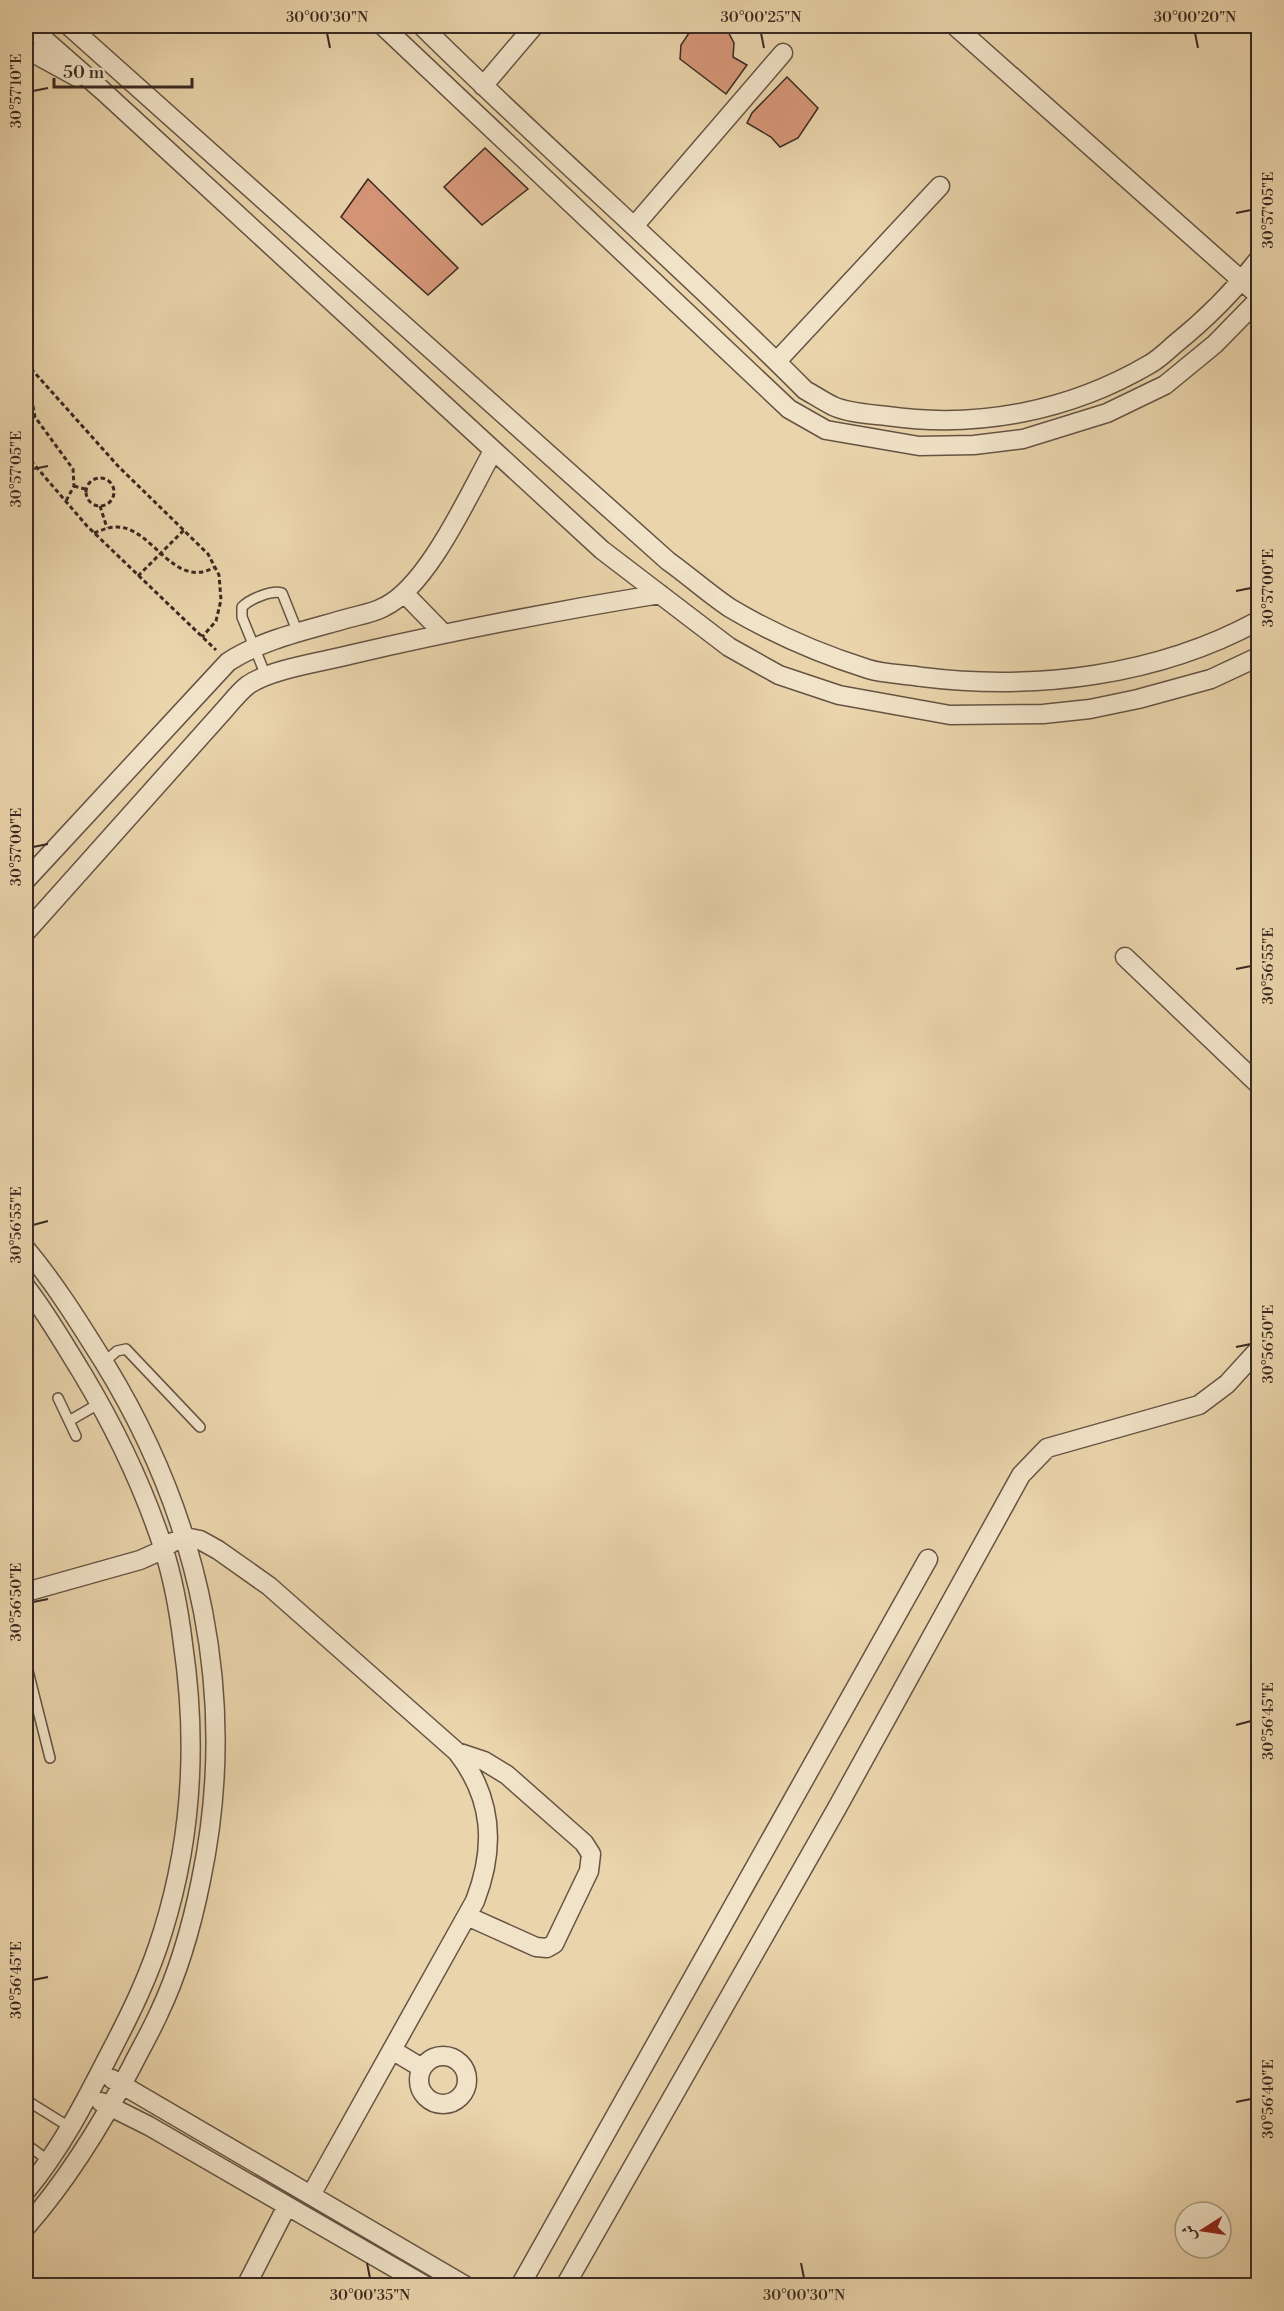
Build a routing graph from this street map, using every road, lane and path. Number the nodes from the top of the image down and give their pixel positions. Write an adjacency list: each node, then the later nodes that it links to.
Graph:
1 (29, 26): 10 (street)
2 (69, 26): 20 (street)
3 (382, 26): 16 (street)
4 (422, 26): 9 (street)
5 (534, 26): 9 (street)
6 (955, 26): 14 (street)
7 (26, 49): 10 (street)
8 (783, 53): 12 (street)
9 (483, 86): 12 (street)
10 (103, 91): 21 (street)
11 (940, 186): 17 (street)
12 (635, 225): 17 (street)
13 (1258, 260): 14 (street)
14 (1243, 280): 15 (street); 17 (street)
15 (1258, 295)
16 (1258, 300)
17 (777, 361)
18 (26, 363): 29 (path)
19 (26, 369): 24 (path)
20 (485, 398): 21 (street); 36 (street)
21 (461, 422): 22 (street)
22 (493, 451): 34 (street); 35 (street)
23 (26, 455): 26 (path)
24 (74, 486): 25 (path); 26 (path)
25 (85, 489): 27 (path); 27 (path)
26 (66, 501): 30 (path)
27 (100, 506): 28 (path)
28 (107, 528): 30 (path); 31 (path)
29 (184, 530): 31 (path); 32 (path)
30 (94, 533): 33 (path)
31 (159, 554): 32 (path); 33 (path)
32 (215, 567): 39 (path)
33 (138, 576): 39 (path)
34 (405, 594): 37 (street); 38 (street)
35 (660, 594): 38 (street); 41 (street)
36 (1258, 621)
37 (298, 633): 40 (street); 40 (lane)
38 (444, 634): 43 (street)
39 (202, 637): 42 (path)
40 (255, 648): 42 (street); 43 (lane)
41 (1258, 657)
42 (228, 662): 44 (street)
43 (266, 676): 45 (street)
44 (26, 880)
45 (26, 932)
46 (1125, 957): 47 (street)
47 (1258, 1084)
48 (26, 1250): 51 (street)
49 (26, 1287): 53 (street)
50 (1258, 1350): 83 (street)
51 (104, 1362): 55 (lane); 57 (street)
52 (58, 1398): 54 (lane)
53 (100, 1404): 54 (lane); 58 (street)
54 (69, 1421): 56 (lane)
55 (200, 1427)
56 (75, 1436)
57 (184, 1539): 58 (street); 62 (street); 68 (street)
58 (164, 1549): 60 (street); 67 (street)
59 (928, 1558): 82 (street)
60 (26, 1592)
61 (26, 1663): 63 (lane)
62 (457, 1752): 64 (street); 64 (street)
63 (50, 1758)
64 (467, 1916): 65 (street)
65 (392, 2050): 66 (street); 76 (street)
66 (422, 2068)
67 (100, 2072): 68 (street); 69 (street)
68 (122, 2085): 71 (street); 76 (street)
69 (89, 2096): 71 (street); 72 (street)
70 (26, 2100): 72 (lane)
71 (111, 2107): 77 (street); 78 (street)
72 (71, 2128): 74 (street)
73 (26, 2144): 74 (lane)
74 (49, 2161): 75 (street)
75 (26, 2191)
76 (311, 2194): 81 (street)
77 (287, 2206): 79 (street); 80 (street)
78 (26, 2227)
79 (246, 2286)
80 (426, 2286)
81 (466, 2286)
82 (520, 2286)
83 (565, 2286)

